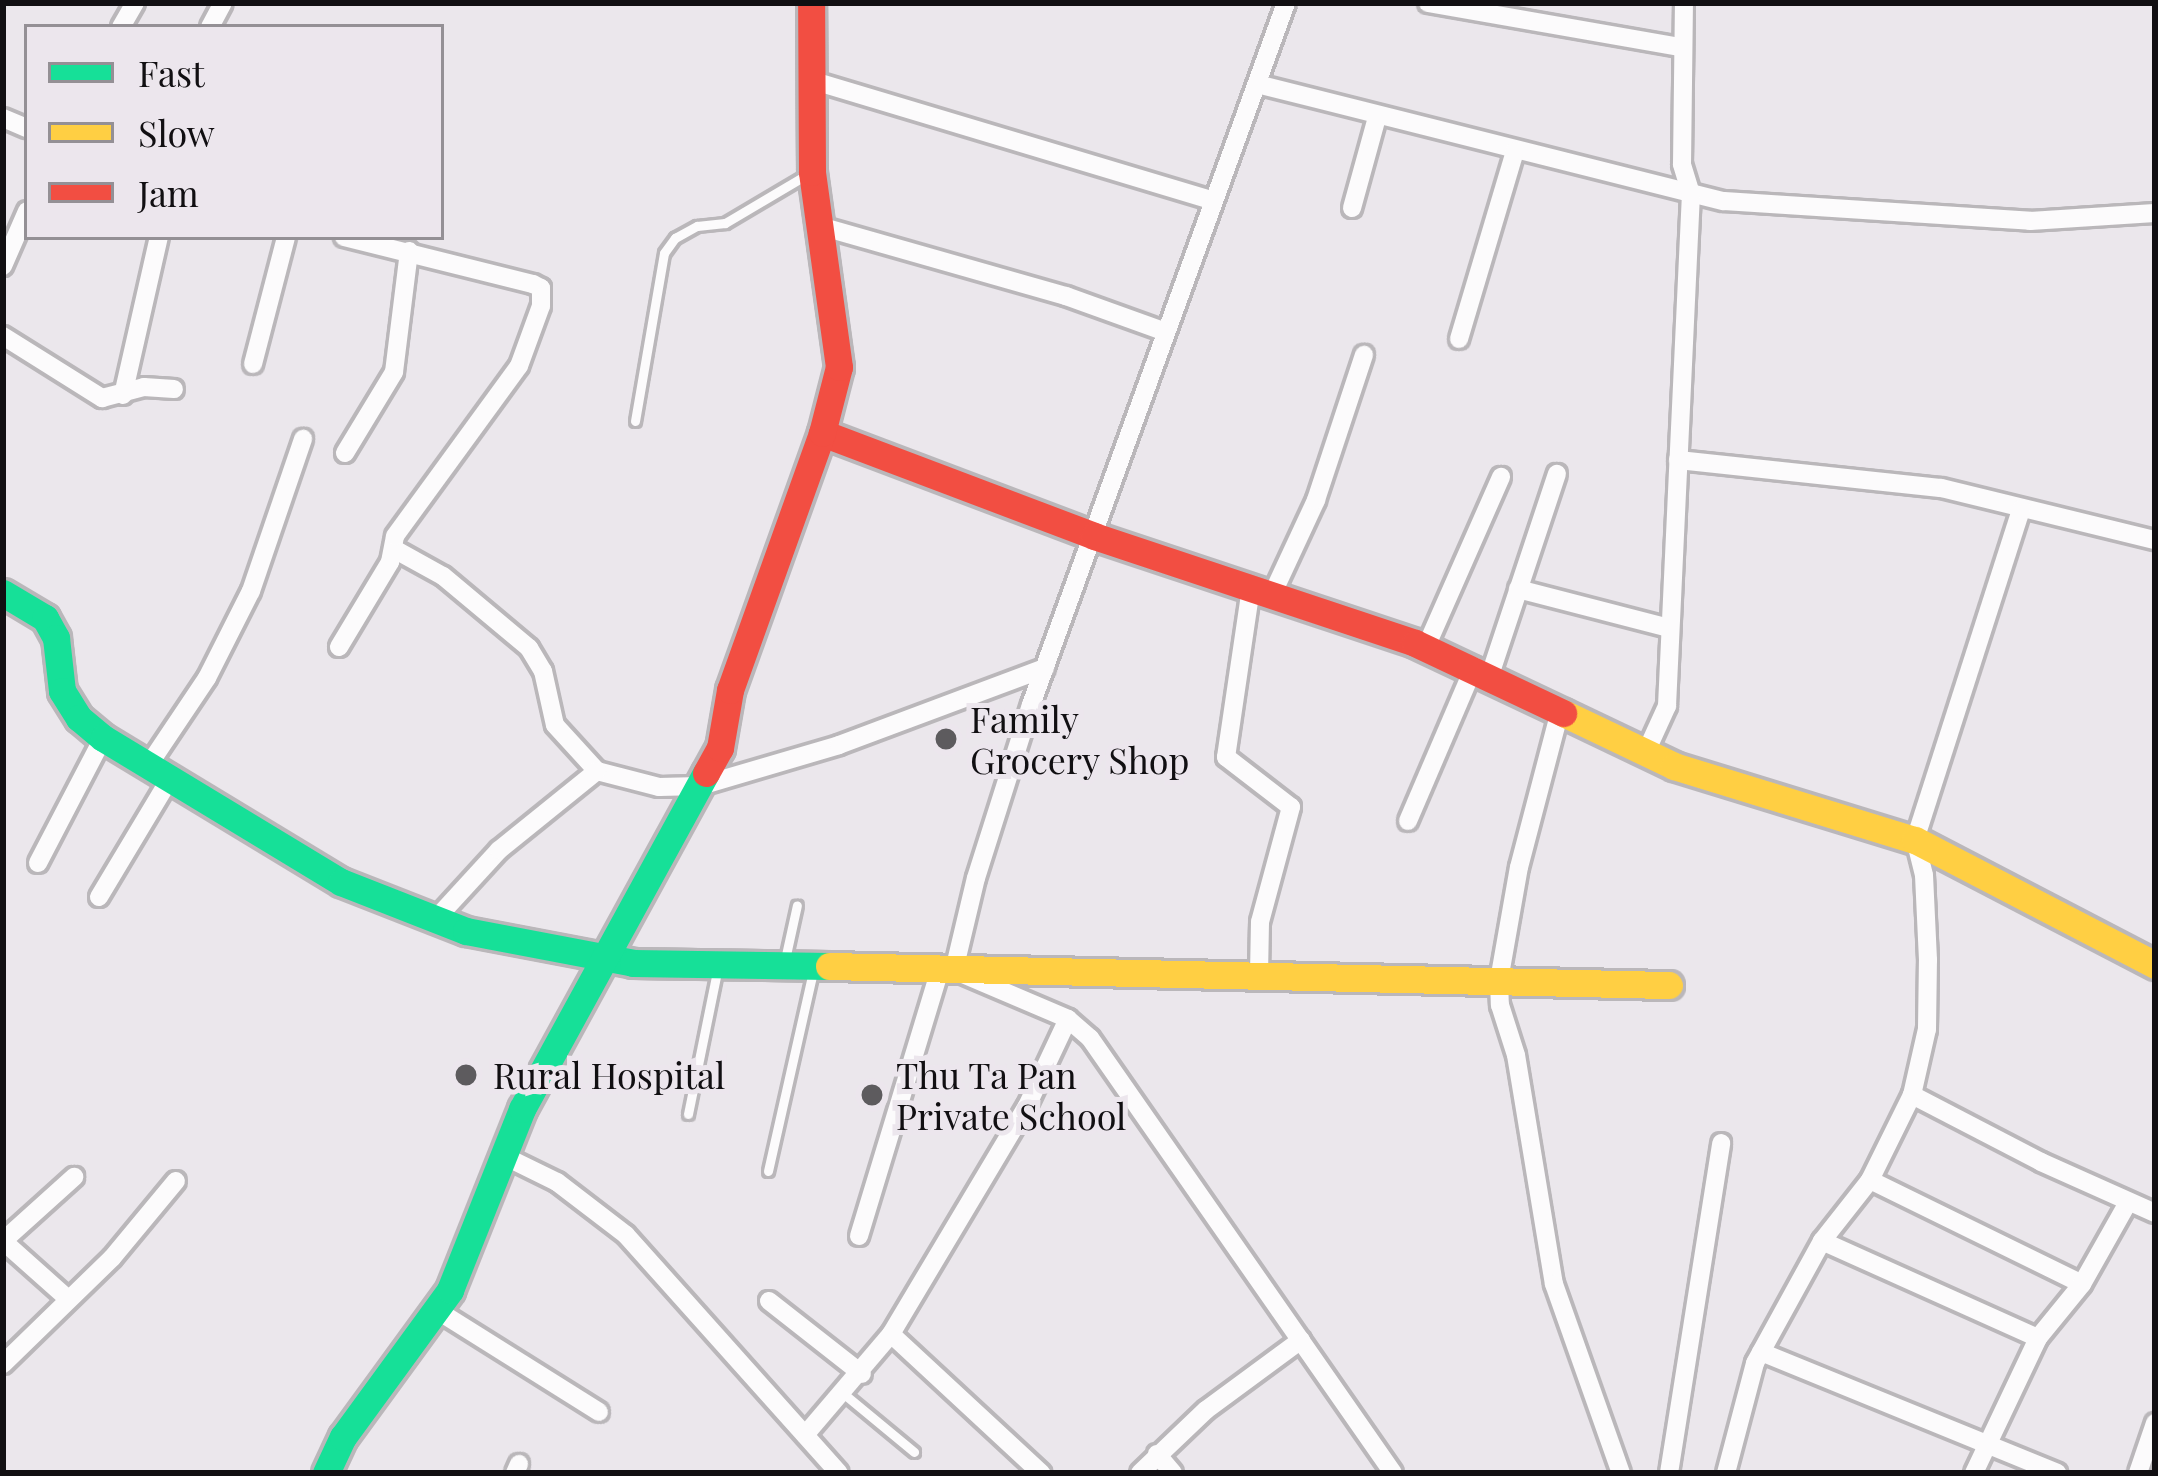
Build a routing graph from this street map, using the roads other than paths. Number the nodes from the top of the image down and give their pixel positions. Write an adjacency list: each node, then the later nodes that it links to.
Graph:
1 (811, 3): 6 (street)
2 (1286, 3): 7 (street)
3 (1428, 3): 5 (street)
4 (1684, 3): 5 (street)
5 (1680, 47): 11 (street)
6 (814, 81): 10 (street); 12 (street)
7 (1257, 85): 8 (street); 12 (street)
8 (1378, 117): 9 (street); 13 (street)
9 (1516, 151): 11 (street); 24 (street)
10 (812, 172): 16 (street); 29 (lane)
11 (1691, 194): 14 (street); 33 (street)
12 (1211, 200): 22 (street)
13 (1352, 208)
14 (2155, 213)
15 (24, 218): 21 (street)
16 (820, 226): 22 (street); 30 (street)
17 (158, 240): 28 (street)
18 (285, 240): 26 (street)
19 (363, 240): 20 (street)
20 (402, 246): 32 (street); 39 (street)
21 (3, 266)
22 (1166, 332): 37 (street)
23 (3, 336): 28 (street)
24 (1460, 338)
25 (1364, 355): 41 (street)
26 (254, 364)
27 (174, 389): 28 (street)
28 (123, 395)
29 (635, 422)
30 (823, 433): 37 (street); 53 (street)
31 (303, 439): 52 (street)
32 (345, 453)
33 (1678, 460): 36 (street); 43 (street)
34 (1557, 474): 40 (street)
35 (1501, 477): 45 (street)
36 (2021, 509): 38 (street); 55 (street)
37 (1094, 536): 41 (street); 46 (street)
38 (2155, 540)
39 (394, 549): 44 (street); 51 (street)
40 (1519, 589): 43 (street); 47 (street)
41 (1262, 591): 45 (street); 66 (street)
42 (3, 592): 49 (street)
43 (1670, 628): 50 (street)
44 (339, 647)
45 (1426, 647): 47 (street)
46 (1046, 668): 53 (street); 64 (street)
47 (1482, 671): 48 (street); 54 (street)
48 (1560, 711): 50 (street); 67 (street)
49 (103, 738): 52 (street); 56 (street)
50 (1646, 752): 55 (street)
51 (597, 771): 53 (street); 59 (street)
52 (159, 773): 57 (street); 59 (street)
53 (700, 787): 60 (street)
54 (1408, 821)
55 (1915, 840): 61 (street); 70 (street)
56 (38, 863)
57 (99, 897)
58 (797, 905): 62 (lane)
59 (434, 921): 60 (street)
60 (605, 959): 65 (street); 73 (street)
61 (2155, 965)
62 (783, 967): 63 (street); 65 (street)
63 (814, 967): 64 (street); 74 (lane)
64 (947, 967): 66 (street); 69 (street); 80 (street)
65 (718, 968): 71 (lane)
66 (1259, 974): 67 (street)
67 (1499, 980): 68 (street); 106 (street)
68 (1669, 985)
69 (1068, 1019): 87 (street); 89 (street)
70 (1912, 1095): 76 (street); 78 (street)
71 (688, 1114)
72 (1721, 1143): 107 (street)
73 (506, 1157): 86 (street); 96 (street)
74 (768, 1171)
75 (74, 1177): 81 (street)
76 (1870, 1180): 82 (street); 83 (street)
77 (176, 1181): 84 (street)
78 (2127, 1204): 79 (street); 83 (street)
79 (2155, 1213)
80 (860, 1236)
81 (3, 1241): 84 (street)
82 (1822, 1241): 88 (street); 90 (street)
83 (2081, 1284): 88 (street)
84 (68, 1299): 91 (street)
85 (769, 1301): 92 (street)
86 (438, 1311): 94 (street); 100 (street)
87 (890, 1334): 92 (street); 102 (street)
88 (2038, 1338): 97 (street)
89 (1301, 1340): 99 (street); 105 (street)
90 (1761, 1352): 97 (street); 108 (street)
91 (3, 1364)
92 (862, 1374): 93 (street)
93 (844, 1394): 96 (street); 98 (lane)
94 (598, 1412)
95 (2155, 1423): 111 (street)
96 (806, 1435): 101 (street)
97 (1986, 1448): 109 (street); 110 (street)
98 (914, 1452)
99 (1156, 1454): 103 (street); 104 (street)
100 (326, 1473)
101 (839, 1473)
102 (1041, 1473)
103 (1140, 1473)
104 (1173, 1473)
105 (1393, 1473)
106 (1621, 1473)
107 (1670, 1473)
108 (1726, 1473)
109 (1974, 1473)
110 (2057, 1473)
111 (2138, 1473)

